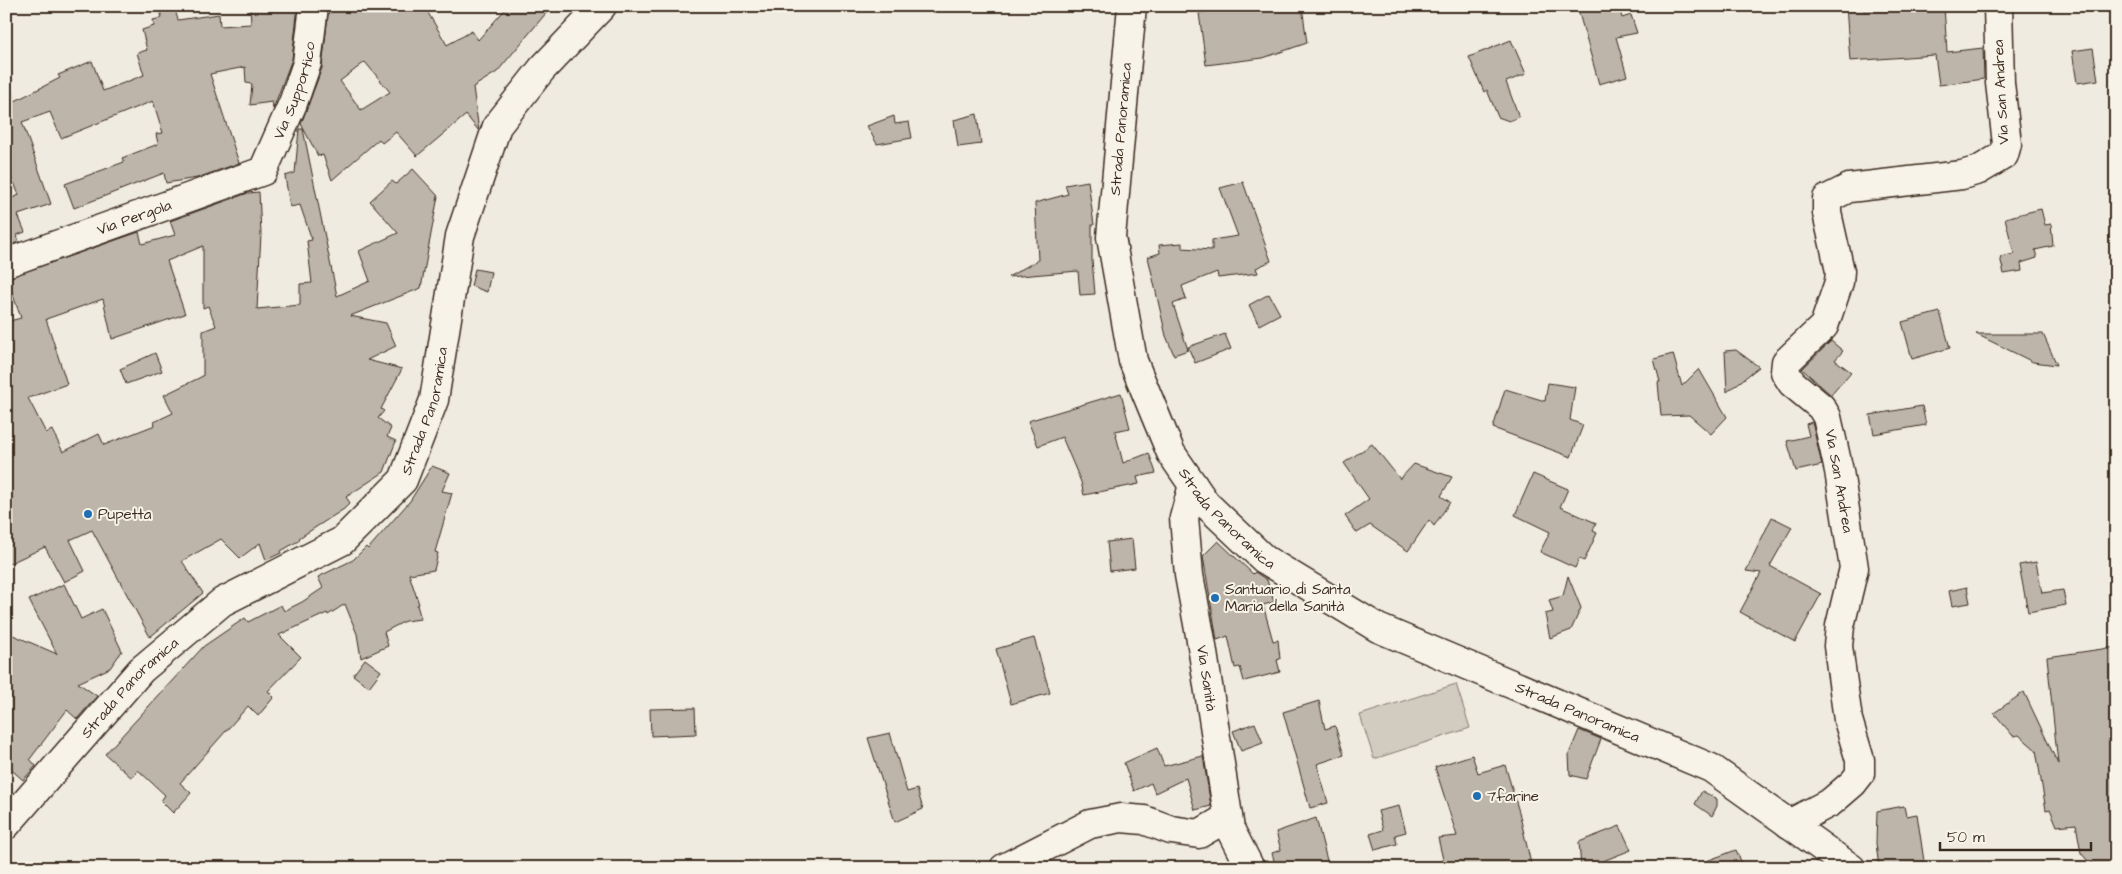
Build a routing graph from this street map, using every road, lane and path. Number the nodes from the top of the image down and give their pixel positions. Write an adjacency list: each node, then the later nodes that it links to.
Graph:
1 (314, 6): 5 (main road, Via Supportico)
2 (602, 6): 10 (main road, Strada Panoramica)
3 (1132, 6): 7 (main road, Strada Panoramica)
4 (1998, 6): 9 (main road, Via San Andrea)
5 (263, 171): 6 (main road, Via Pergola)
6 (6, 263)
7 (1193, 485): 8 (main road, Via Sanità); 9 (main road, Strada Panoramica)
8 (1228, 817): 11 (main road); 12 (main road, Via Sanità)
9 (1789, 824): 13 (main road, Strada Panoramica)
10 (6, 825)
11 (1004, 868)
12 (1250, 868)
13 (1851, 868)

